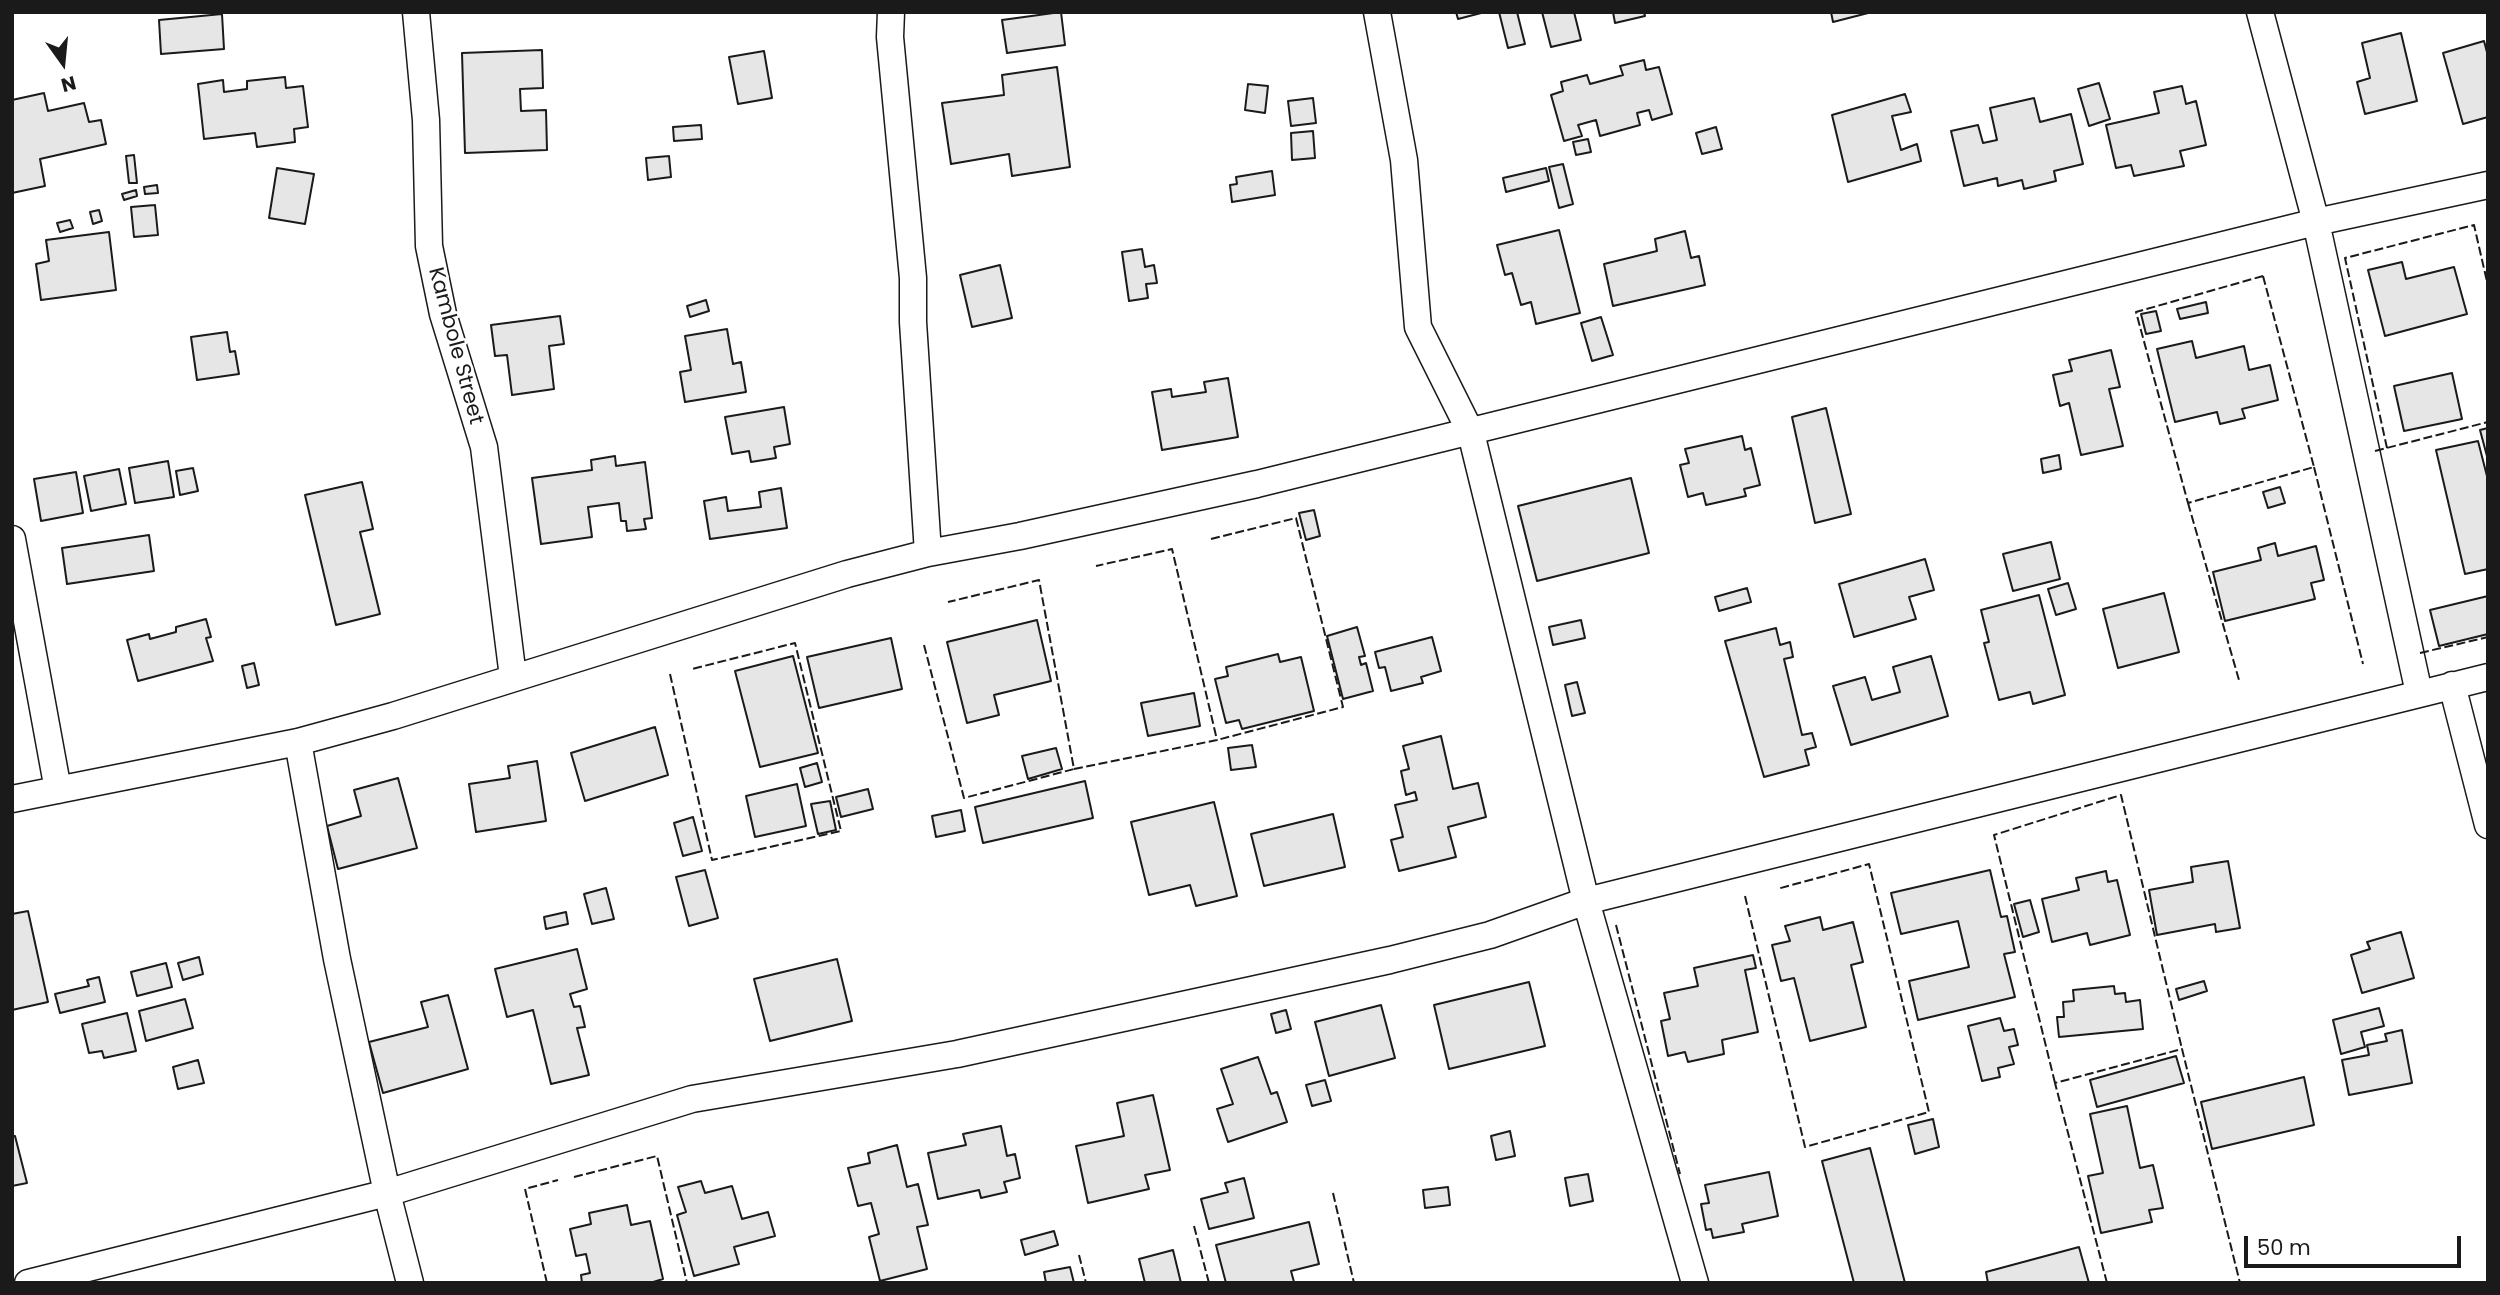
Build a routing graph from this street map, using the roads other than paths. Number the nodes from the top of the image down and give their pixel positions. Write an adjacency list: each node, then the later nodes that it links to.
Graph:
1 (416, 12): 10 (street, Kambole Street)
2 (891, 12): 9 (street)
3 (1377, 12): 7 (street)
4 (2260, 12): 6 (street)
5 (2488, 185): 6 (street)
6 (2316, 222): 7 (street); 13 (street)
7 (1471, 433): 9 (street); 18 (street)
8 (12, 539): 15 (street)
9 (928, 553): 10 (street)
10 (513, 677): 14 (street)
11 (2488, 677): 12 (street)
12 (2452, 685): 13 (street); 17 (street)
13 (2419, 693): 18 (street)
14 (298, 742): 15 (street); 19 (street)
15 (58, 790): 16 (street)
16 (12, 799)
17 (2488, 825)
18 (1586, 901): 19 (street); 22 (street)
19 (387, 1193): 20 (street); 21 (street)
20 (27, 1283)
21 (410, 1283)
22 (1695, 1283)

